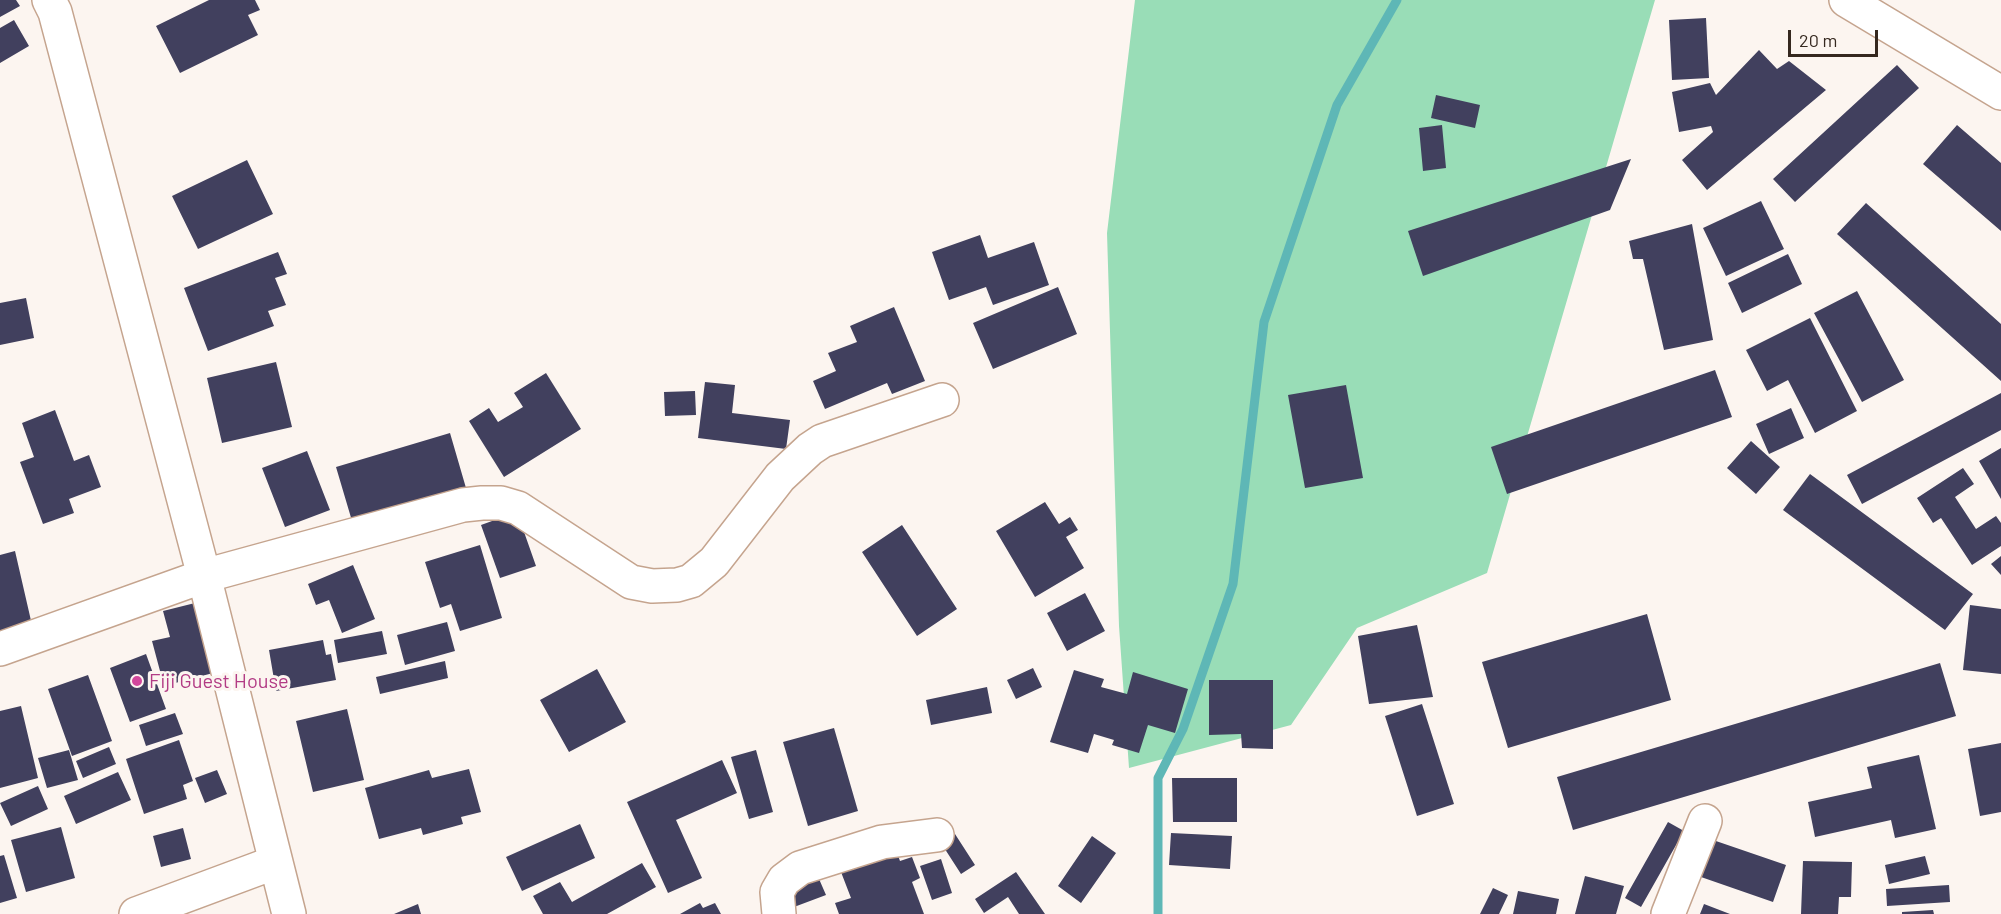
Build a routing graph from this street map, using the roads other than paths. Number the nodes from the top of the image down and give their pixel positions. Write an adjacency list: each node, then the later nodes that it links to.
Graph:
1 (49, 0): 5 (street)
2 (1846, 0): 3 (street)
3 (2001, 93)
4 (942, 400): 5 (street)
5 (204, 576): 6 (street); 9 (street)
6 (0, 649)
7 (1705, 821): 13 (street)
8 (937, 835): 12 (street)
9 (276, 862): 10 (street); 11 (street)
10 (136, 914)
11 (290, 914)
12 (779, 914)
13 (1668, 914)

